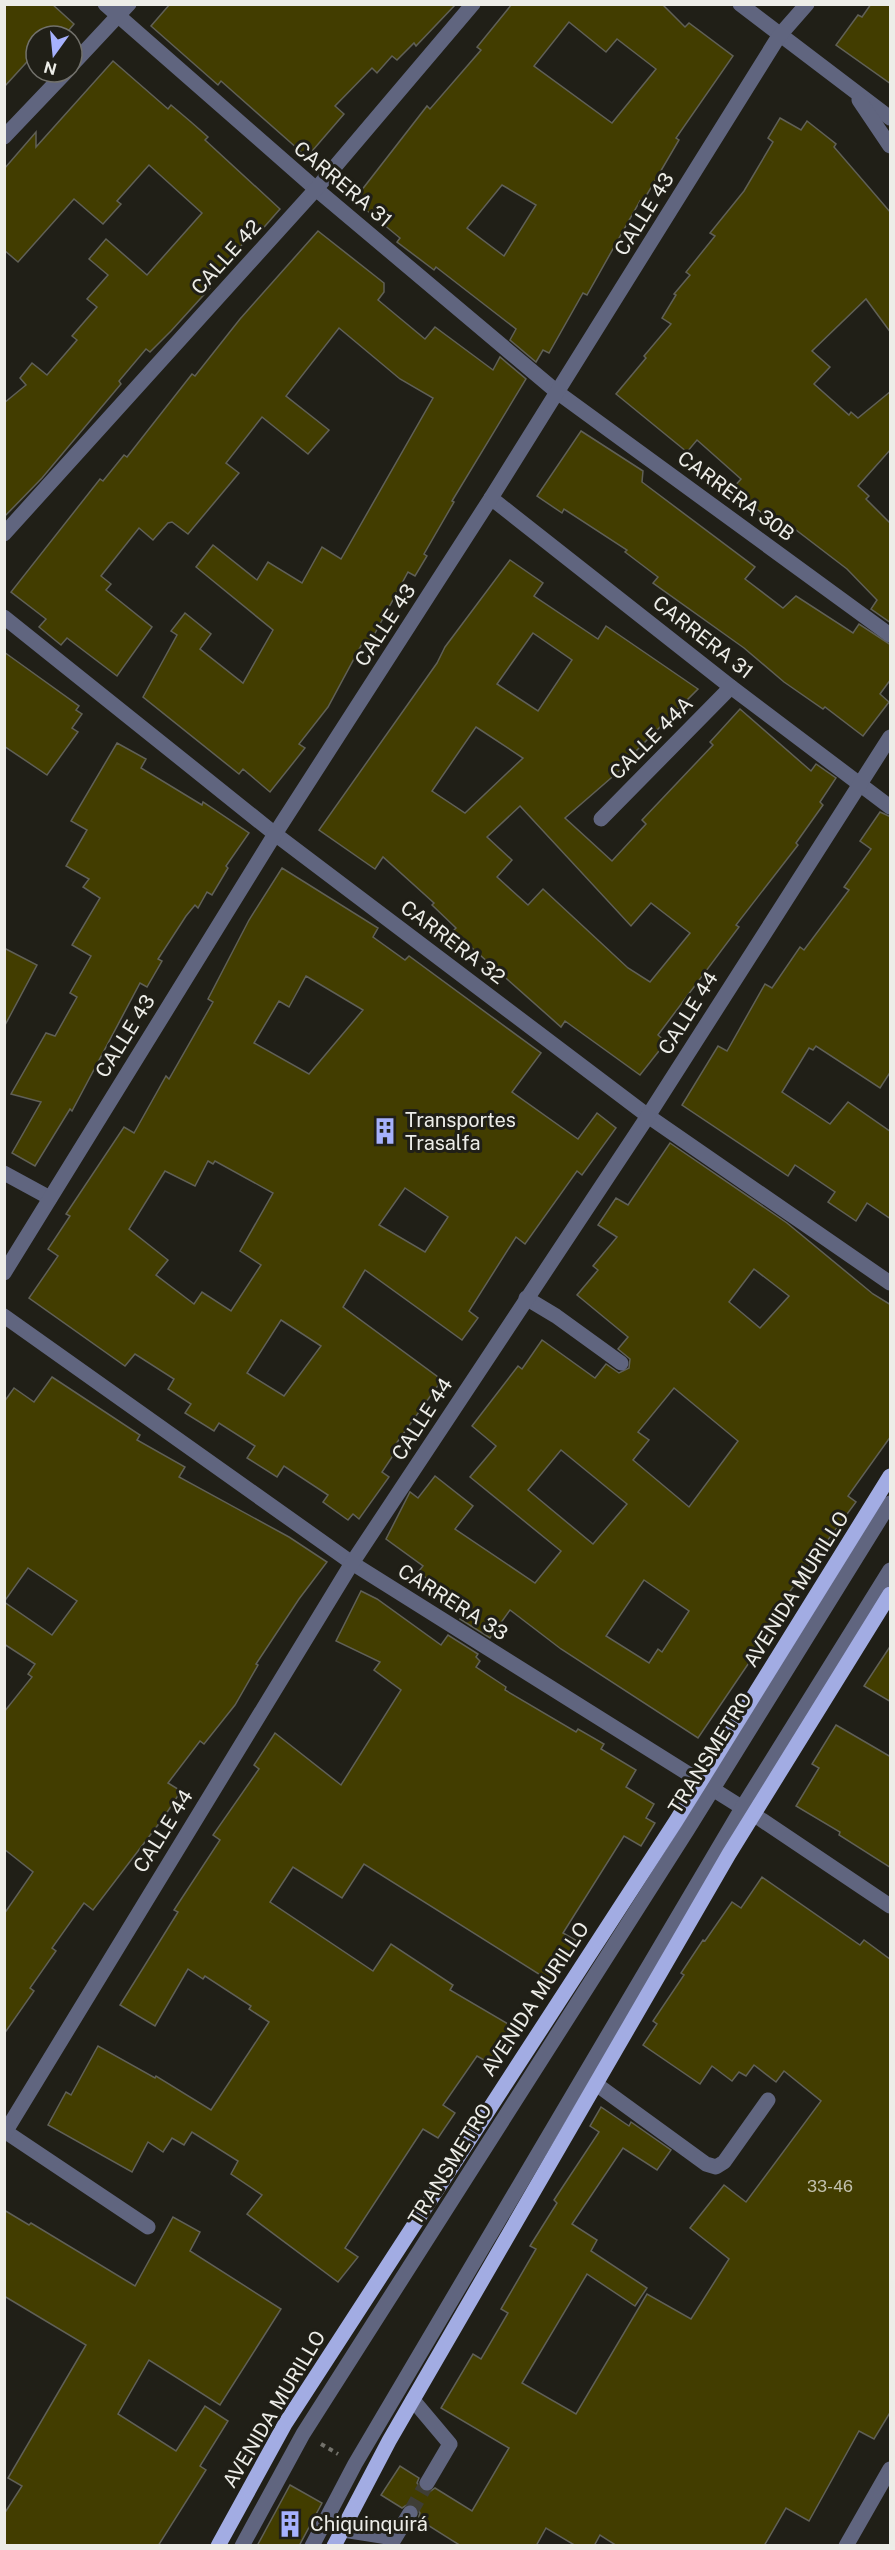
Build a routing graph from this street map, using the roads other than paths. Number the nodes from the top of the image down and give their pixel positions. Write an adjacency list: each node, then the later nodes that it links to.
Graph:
1 (105, 4): 6 (street, CARRERA 31)
2 (129, 4): 6 (street)
3 (474, 4): 14 (street, CALLE 42)
4 (740, 4): 7 (street)
5 (807, 4): 7 (street, CALLE 43)
6 (118, 16): 8 (street); 14 (street, CARRERA 31)
7 (779, 36): 10 (street); 15 (street, CALLE 43)
8 (84, 52)
9 (55, 84): 12 (street)
10 (852, 90): 11 (street); 13 (street)
11 (891, 117)
12 (4, 137)
13 (891, 146)
14 (315, 189): 15 (street, CARRERA 31); 17 (street, CALLE 42)
15 (557, 392): 16 (street, CALLE 43); 19 (street, CARRERA 30B)
16 (491, 498): 20 (street, CARRERA 31); 25 (street, CALLE 43)
17 (4, 534)
18 (4, 617): 25 (street, CARRERA 32)
19 (891, 635)
20 (732, 687): 22 (street, CARRERA 31); 24 (street, CALLE 44A)
21 (891, 737): 22 (street, CALLE 44)
22 (859, 784): 23 (street, CARRERA 31); 26 (street, CALLE 44)
23 (891, 807)
24 (601, 819)
25 (275, 834): 26 (street, CARRERA 32); 28 (street, CALLE 43)
26 (648, 1116): 30 (street, CARRERA 32); 31 (street, CALLE 44)
27 (4, 1173): 28 (street)
28 (50, 1198): 29 (street, CALLE 43)
29 (4, 1272)
30 (891, 1283)
31 (526, 1298): 33 (street); 36 (street, CALLE 44)
32 (4, 1316): 36 (street, CARRERA 33)
33 (621, 1363)
34 (891, 1476): 39 (main road, AVENIDA MURILLO)
35 (891, 1503): 39 (street, TRANSMETRO)
36 (352, 1563): 39 (street, CARRERA 33); 44 (street, CALLE 44)
37 (891, 1570): 40 (street)
38 (891, 1594): 40 (main road)
39 (705, 1787): 40 (street, CARRERA 33); 53 (main road, AVENIDA MURILLO); 54 (street, TRANSMETRO)
40 (747, 1812): 41 (street, CARRERA 33); 42 (main road); 55 (street)
41 (891, 1906)
42 (596, 2084): 43 (street); 46 (main road)
43 (768, 2100)
44 (5, 2133): 45 (street)
45 (148, 2227)
46 (413, 2400): 48 (street); 50 (main road)
47 (891, 2469): 52 (street)
48 (427, 2483)
49 (410, 2513): 51 (street)
50 (343, 2529): 51 (street); 56 (main road)
51 (392, 2542)
52 (849, 2545)
53 (218, 2546)
54 (242, 2546)
55 (312, 2546)
56 (334, 2546)

